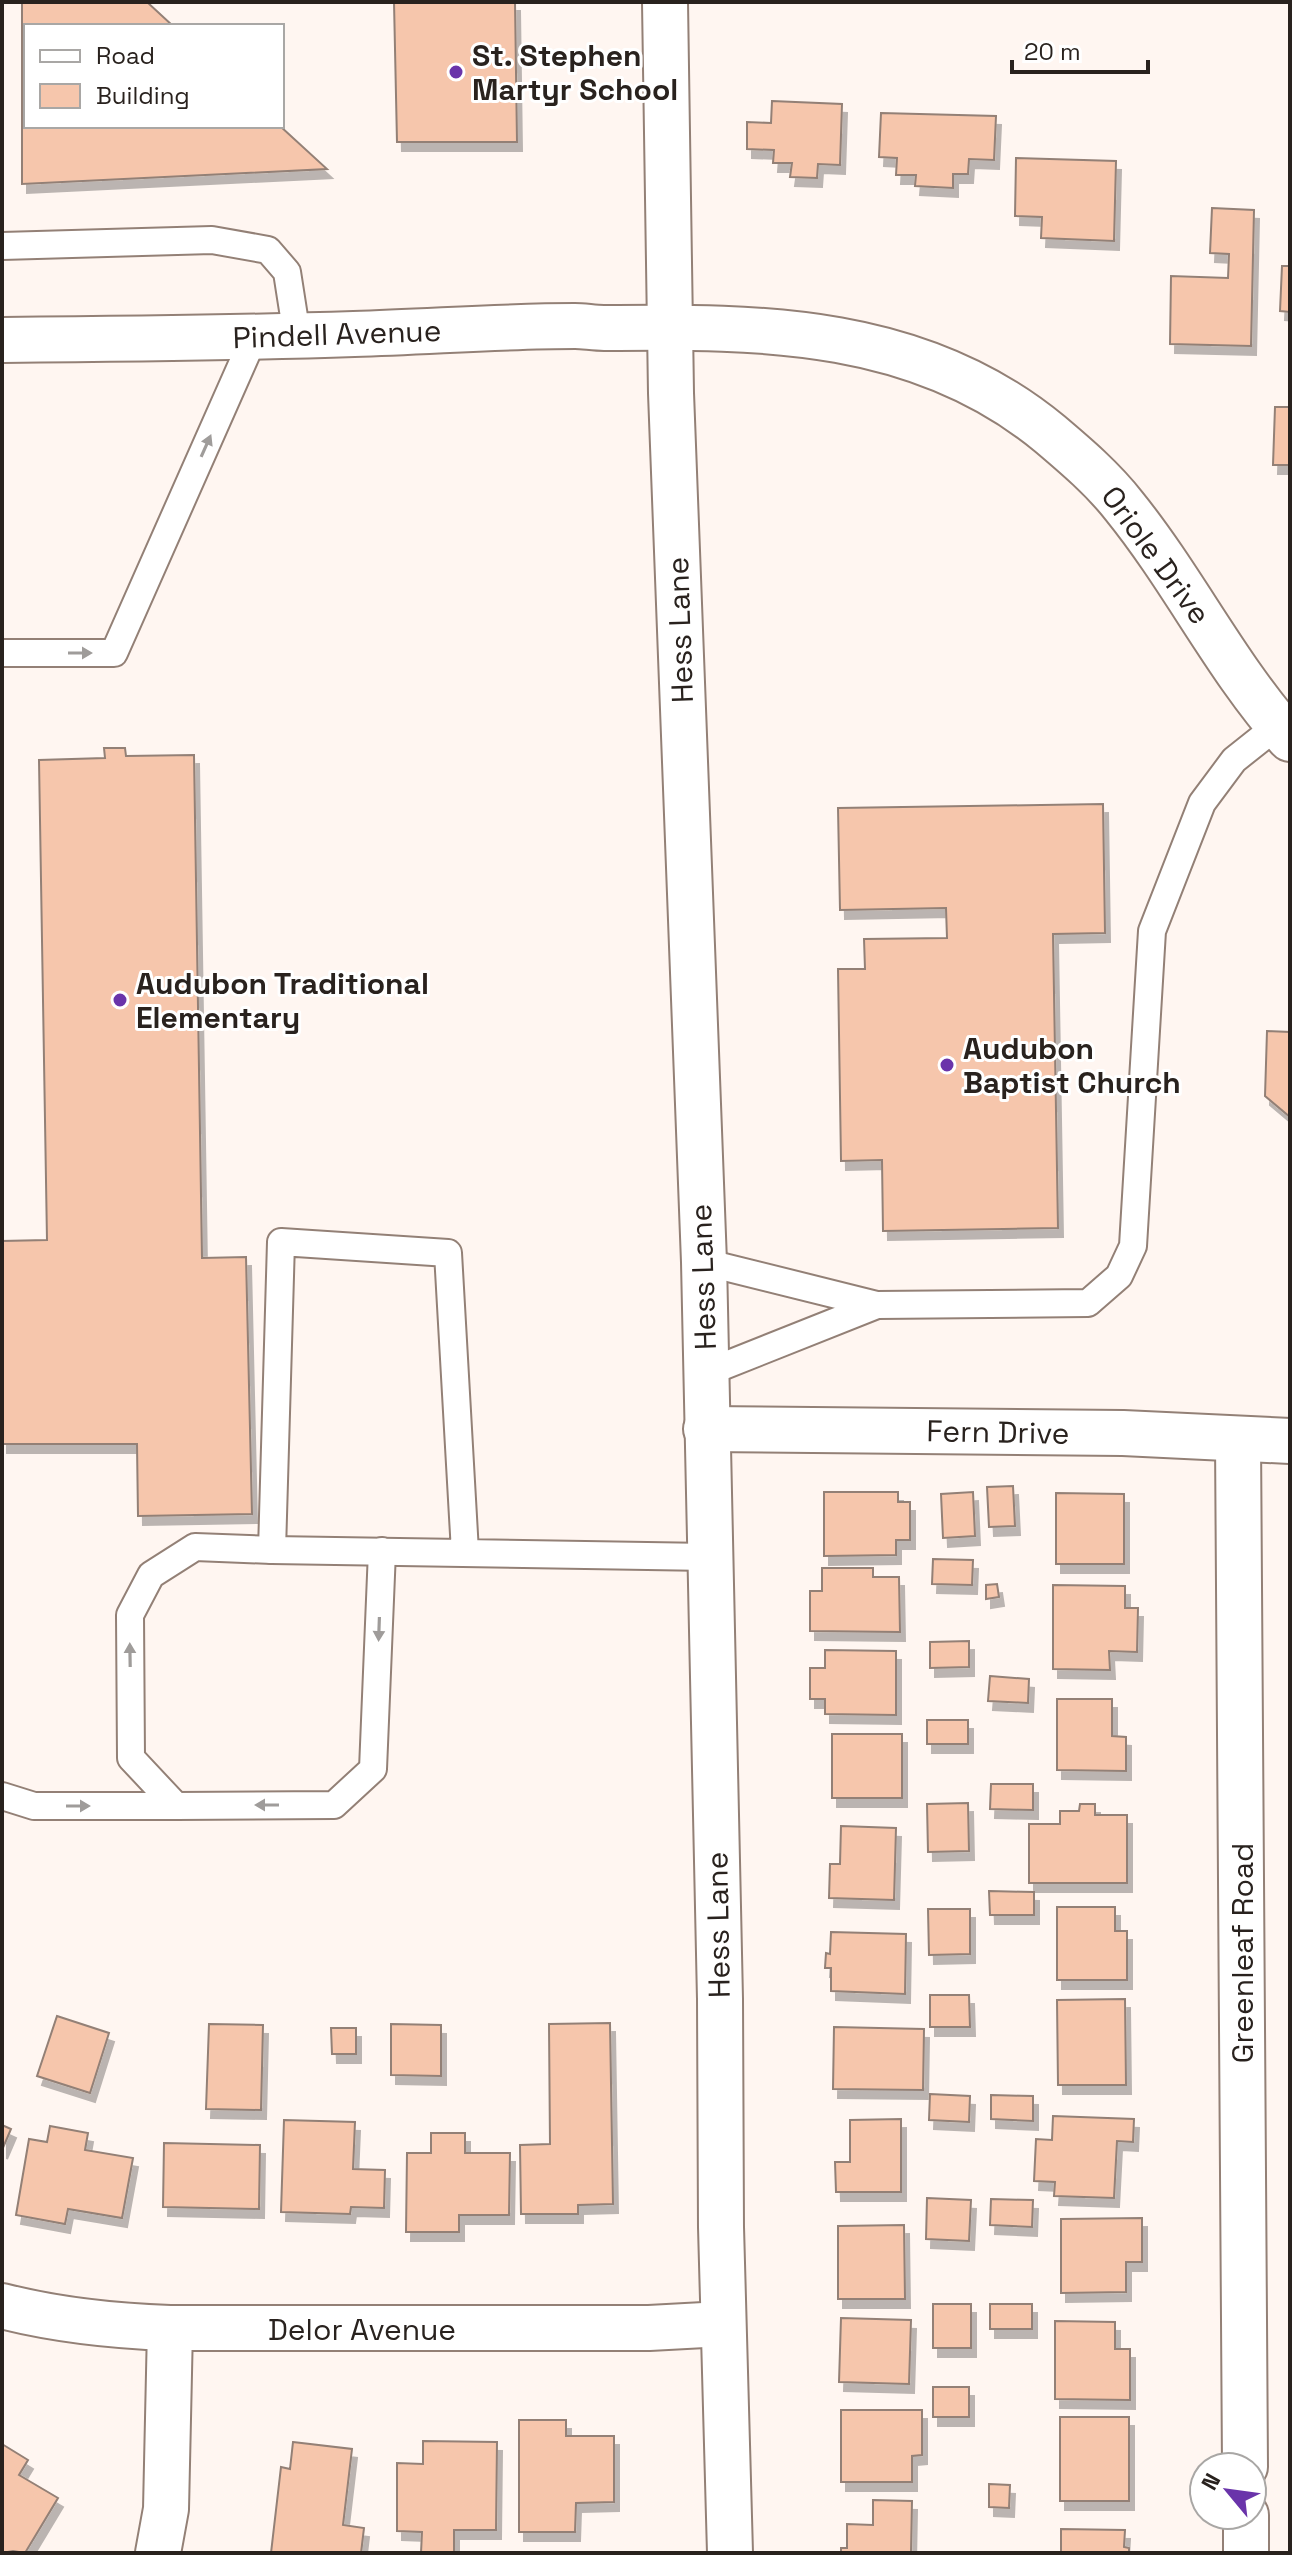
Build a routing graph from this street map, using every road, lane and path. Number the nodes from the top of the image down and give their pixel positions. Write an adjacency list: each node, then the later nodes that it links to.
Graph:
1 (665, 2): 3 (street, Hess Lane)
2 (2, 246): 4 (lane)
3 (671, 326): 4 (street, Pindell Avenue); 8 (street, Oriole Drive); 9 (street, Hess Lane)
4 (297, 336): 5 (street, Pindell Avenue)
5 (254, 337): 6 (street, Pindell Avenue); 7 (lane, one-way to 5)
6 (2, 340)
7 (2, 653)
8 (1284, 732): 10 (lane)
9 (704, 1262): 10 (lane); 11 (street, Hess Lane)
10 (877, 1305): 11 (lane)
11 (706, 1373): 12 (street, Hess Lane)
12 (706, 1429): 13 (street, Fern Drive); 18 (street, Hess Lane)
13 (1238, 1439): 14 (street, Fern Drive); 24 (street, Greenleaf Road)
14 (1290, 1441)
15 (272, 1550): 16 (lane); 17 (lane); 20 (lane, one-way to 15)
16 (382, 1551): 17 (lane); 20 (lane, one-way to 20)
17 (465, 1552): 18 (lane)
18 (709, 1557): 22 (street, Hess Lane)
19 (2, 1796): 20 (lane, one-way to 20)
20 (176, 1806)
21 (2, 2306): 23 (street, Delor Avenue)
22 (723, 2324): 23 (street, Delor Avenue); 27 (street, Hess Lane)
23 (170, 2328): 26 (street)
24 (1245, 2451)
25 (1246, 2531): 28 (street)
26 (158, 2553)
27 (730, 2553)
28 (1246, 2553)

